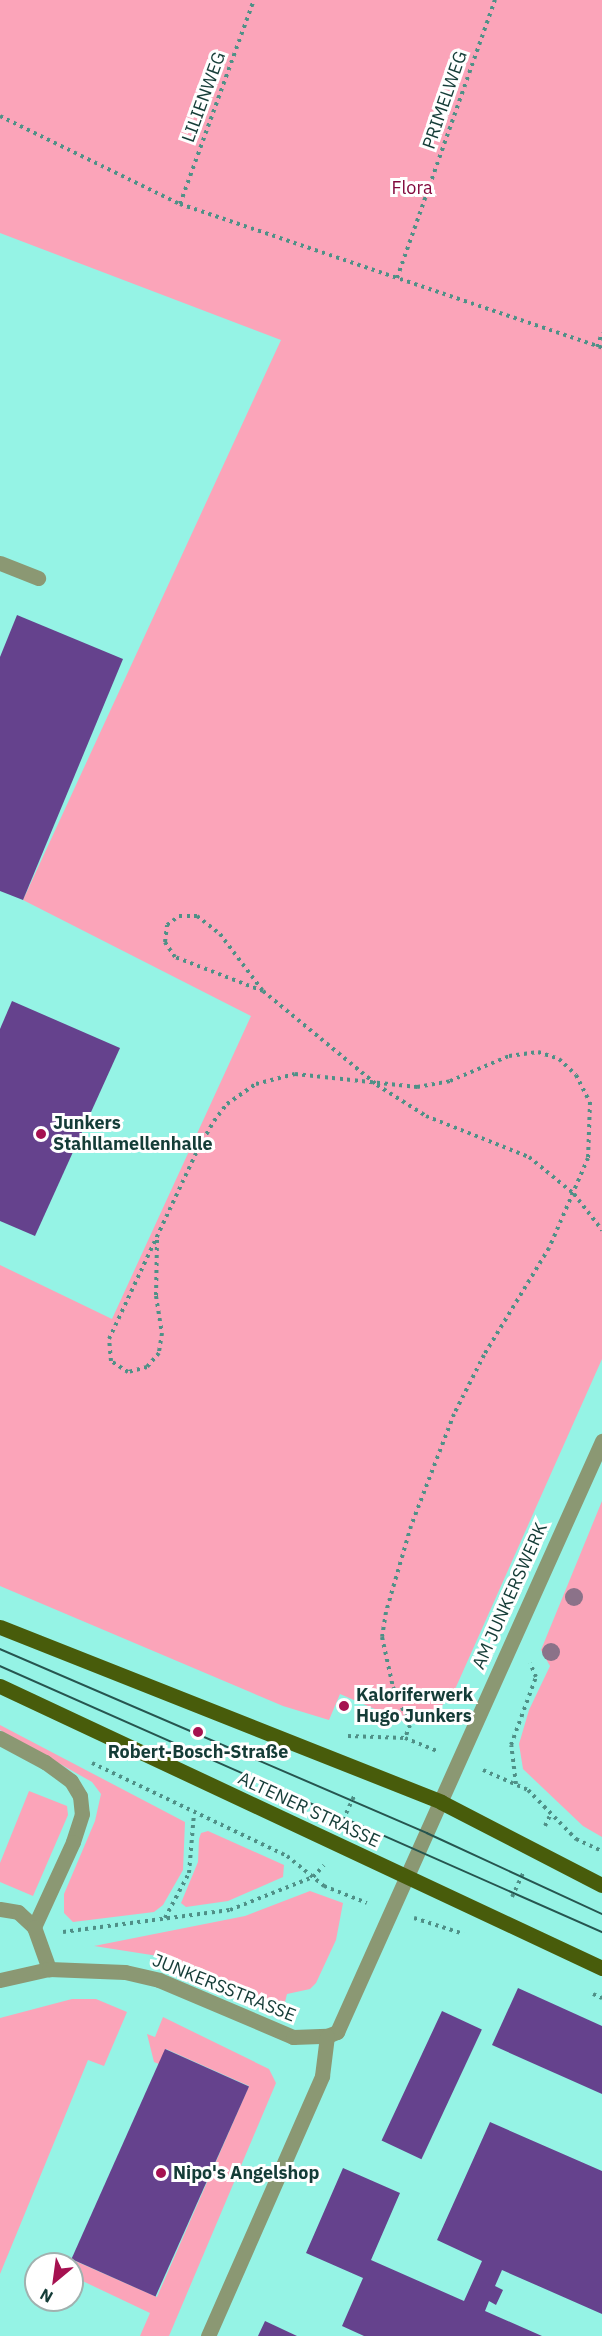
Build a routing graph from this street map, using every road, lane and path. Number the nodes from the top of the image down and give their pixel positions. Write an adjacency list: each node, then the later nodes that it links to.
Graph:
1 (254, 0): 4 (path, LILIENWEG)
2 (495, 0): 5 (path, PRIMELWEG)
3 (0, 116): 4 (path)
4 (180, 204): 5 (path)
5 (397, 278): 7 (path)
6 (602, 333): 7 (path)
7 (600, 348)
8 (0, 563): 9 (street)
9 (38, 578)
10 (263, 991): 10 (path); 11 (path)
11 (377, 1085): 12 (path); 12 (path); 14 (path)
12 (574, 1194): 13 (path); 20 (path)
13 (602, 1230)
14 (157, 1240): 14 (path)
15 (602, 1441): 24 (street, AM JUNKERSWERK)
16 (0, 1627): 22 (main road)
17 (536, 1677): 23 (path)
18 (0, 1686): 27 (main road, ALTENER STRASSE)
19 (0, 1738): 36 (street)
20 (405, 1738)
21 (85, 1759): 26 (path)
22 (365, 1771): 24 (main road); 27 (path)
23 (517, 1785)
24 (441, 1802): 28 (main road); 30 (street)
25 (551, 1813): 28 (path)
26 (194, 1814): 29 (path); 34 (path)
27 (334, 1842): 29 (path); 30 (main road, ALTENER STRASSE)
28 (532, 1852): 31 (main road); 35 (path)
29 (313, 1877): 33 (path); 34 (path)
30 (406, 1878): 33 (street); 35 (main road, ALTENER STRASSE)
31 (602, 1885)
32 (0, 1909): 36 (street)
33 (392, 1911): 37 (path); 43 (street)
34 (165, 1919): 36 (path)
35 (501, 1921): 38 (main road, ALTENER STRASSE)
36 (36, 1930): 39 (street)
37 (469, 1936)
38 (602, 1968)
39 (49, 1969): 40 (street, JUNKERSSTRASSE); 43 (street, JUNKERSSTRASSE)
40 (0, 1980)
41 (591, 1993): 42 (path)
42 (602, 1998)
43 (327, 2036): 44 (street)
44 (208, 2336)

